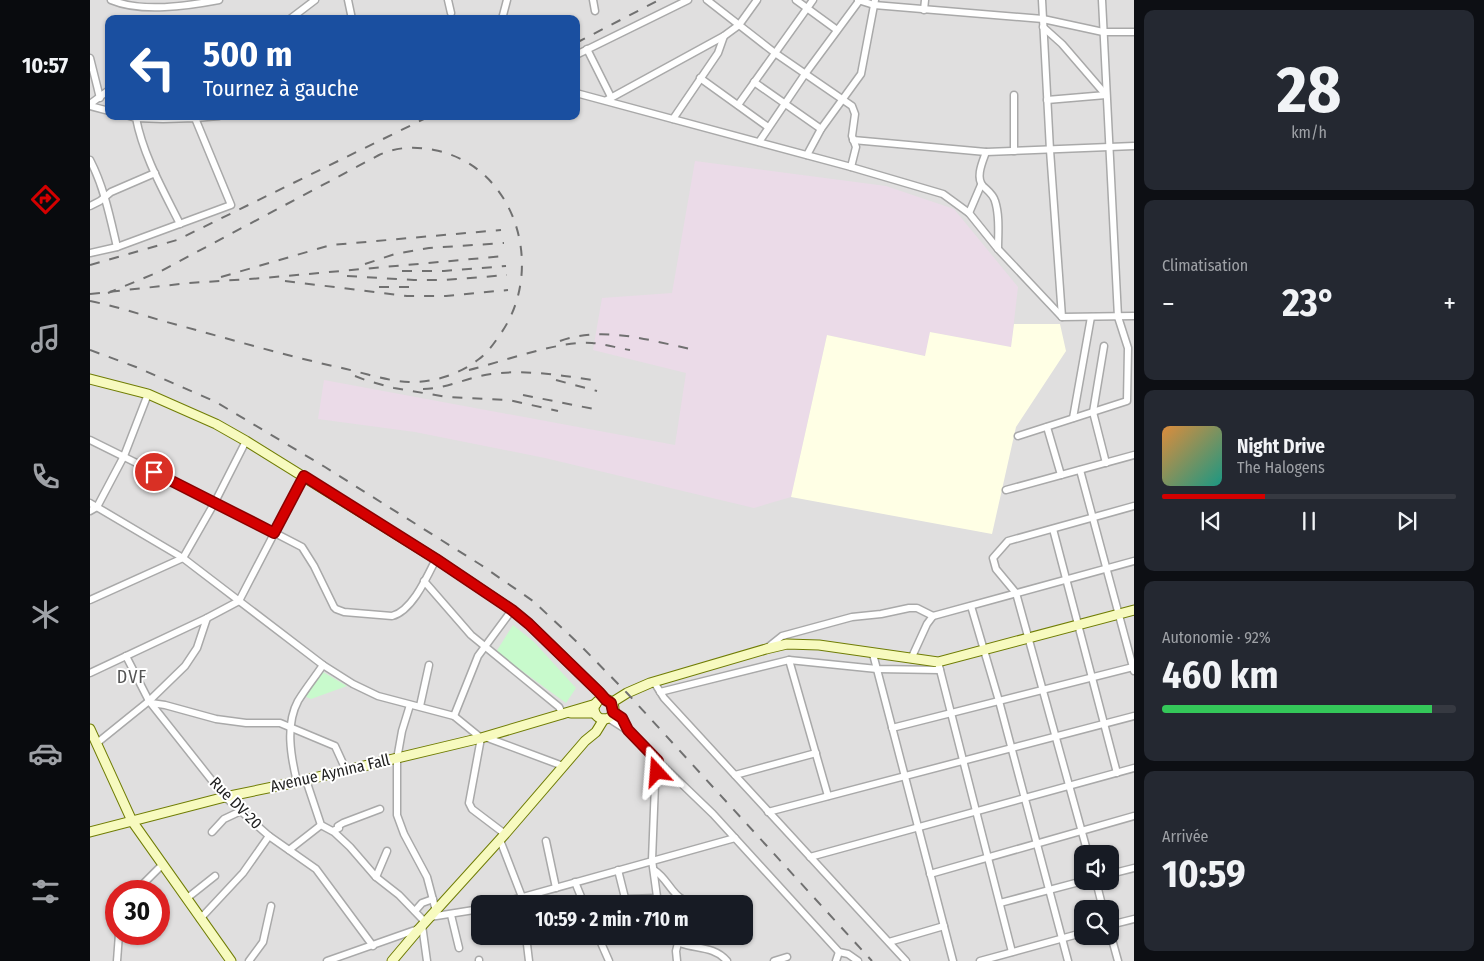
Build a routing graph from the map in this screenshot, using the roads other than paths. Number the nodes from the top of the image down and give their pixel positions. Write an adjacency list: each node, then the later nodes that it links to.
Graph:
1 (111, 0): 2 (street)
2 (218, 0)
3 (315, 0): 22 (street)
4 (348, 0): 23 (street)
5 (448, 0): 21 (street)
6 (508, 0): 24 (street)
7 (593, 0): 20 (street)
8 (688, 0): 32 (street)
9 (707, 0): 26 (street)
10 (757, 0): 26 (street)
11 (796, 0): 18 (street)
12 (813, 0): 18 (street)
13 (858, 0): 17 (street); 28 (street)
14 (926, 0): 19 (street)
15 (1042, 0): 25 (street)
16 (1102, 0): 29 (street)
17 (875, 2): 19 (street); 46 (street)
18 (807, 9): 28 (street); 34 (street)
19 (924, 10): 25 (street)
20 (595, 11)
21 (451, 13)
22 (295, 15)
23 (351, 15)
24 (503, 15)
25 (1043, 19): 27 (street); 29 (street)
26 (739, 24): 31 (street); 34 (street)
27 (1043, 27): 42 (street); 45 (street)
28 (837, 30): 36 (street)
29 (1103, 32): 30 (street); 42 (street)
30 (1134, 32)
31 (724, 36): 37 (street); 44 (street)
32 (587, 49): 33 (street); 44 (street)
33 (580, 53)
34 (775, 54): 36 (street); 38 (street)
35 (90, 58): 43 (street)
36 (805, 74): 46 (street); 47 (street)
37 (700, 78): 49 (street); 51 (street)
38 (754, 82): 47 (street); 49 (street)
39 (105, 94): 43 (street)
40 (580, 94): 44 (street)
41 (1014, 95): 61 (street)
42 (1106, 95): 45 (street); 59 (street)
43 (100, 98): 48 (street)
44 (609, 99): 51 (street)
45 (1047, 100): 60 (street)
46 (843, 101): 55 (street); 56 (street)
47 (786, 104): 54 (street); 55 (street)
48 (90, 105): 50 (street)
49 (738, 105): 54 (street)
50 (105, 110)
51 (673, 119): 57 (street)
52 (134, 120): 66 (street)
53 (196, 120): 71 (street)
54 (768, 127): 57 (street)
55 (821, 129): 63 (street)
56 (854, 140): 62 (street); 65 (street)
57 (759, 142): 63 (street)
58 (1134, 146): 59 (street)
59 (1109, 148): 60 (street); 78 (street)
60 (1050, 150): 61 (street); 76 (street)
61 (1014, 151): 62 (street)
62 (986, 152): 67 (street)
63 (807, 155): 65 (street)
64 (90, 160): 68 (street)
65 (851, 167): 70 (street)
66 (155, 173): 68 (street); 71 (street)
67 (981, 184): 70 (street); 73 (street)
68 (105, 196): 69 (street); 72 (street)
69 (90, 206)
70 (969, 213): 73 (street)
71 (180, 224): 72 (street)
72 (117, 247): 74 (street)
73 (998, 249): 76 (street)
74 (90, 253)
75 (1134, 316): 78 (street)
76 (1062, 317): 77 (street)
77 (1090, 317): 78 (street); 84 (street)
78 (1118, 317): 81 (street)
79 (1104, 346): 83 (street)
80 (90, 379): 82 (street)
81 (1130, 392): 83 (street)
82 (148, 394): 88 (street); 90 (street)
83 (1093, 412): 84 (street); 91 (street)
84 (1073, 418): 85 (street)
85 (1046, 427): 86 (street); 93 (street)
86 (1018, 436)
87 (90, 440): 90 (street)
88 (246, 441): 94 (street); 96 (street)
89 (1134, 455): 91 (street)
90 (124, 456): 96 (street); 99 (street)
91 (1106, 463): 92 (street)
92 (1080, 470): 93 (street); 101 (street)
93 (1061, 475): 95 (street)
94 (304, 476): 103 (street); 105 (street)
95 (1006, 490)
96 (215, 502): 103 (street); 104 (street)
97 (90, 503): 99 (street)
98 (1134, 506): 101 (street)
99 (97, 507): 100 (street); 104 (street)
100 (90, 511)
101 (1092, 518): 102 (street); 107 (street)
102 (1053, 529): 108 (street); 110 (street)
103 (274, 533): 109 (street); 112 (street)
104 (183, 558): 111 (street); 112 (street)
105 (436, 559): 109 (street); 114 (street)
106 (1134, 561): 107 (street)
107 (1106, 569): 108 (street); 116 (street)
108 (1066, 580): 110 (street); 119 (street)
109 (424, 581): 121 (street)
110 (1016, 593): 113 (street); 120 (street)
111 (90, 600)
112 (239, 601): 118 (street); 128 (street)
113 (971, 606): 117 (street); 123 (street)
114 (512, 610): 121 (street); 142 (street)
115 (1134, 610): 116 (street)
116 (1119, 614): 119 (street); 132 (street)
117 (933, 616): 122 (street); 126 (street)
118 (207, 618): 125 (street); 139 (street)
119 (1078, 625): 120 (street); 134 (street)
120 (1029, 638): 123 (street); 136 (street)
121 (485, 646): 144 (street); 145 (street)
122 (766, 649): 124 (street, Avenue Aynina Fall); 135 (street, Avenue Aynina Fall)
123 (984, 650): 130 (street); 138 (street)
124 (873, 654): 126 (street, Avenue Aynina Fall); 131 (street)
125 (126, 656): 133 (street); 139 (street, Rue DV-20)
126 (911, 659): 130 (street, Avenue Aynina Fall)
127 (789, 660): 131 (street); 137 (street); 155 (street)
128 (323, 665): 140 (street); 148 (street)
129 (429, 665): 141 (street)
130 (939, 666): 131 (street); 143 (street)
131 (877, 669): 149 (street)
132 (1134, 669): 134 (street)
133 (90, 673)
134 (1092, 678): 136 (street); 147 (street)
135 (654, 682): 137 (street); 142 (street, Avenue Aynina Fall)
136 (1043, 690): 138 (street); 152 (street)
137 (660, 692): 163 (street)
138 (1000, 701): 143 (street); 154 (street)
139 (150, 702): 148 (street); 153 (street); 169 (street, Rue DV-20)
140 (410, 705): 141 (street); 156 (street)
141 (420, 706): 145 (street)
142 (603, 710): 144 (street, Avenue Aynina Fall); 157 (street); 159 (street)
143 (951, 713): 149 (street); 158 (street)
144 (567, 714): 151 (street, Avenue Aynina Fall)
145 (454, 716): 151 (street)
146 (1134, 716): 147 (street)
147 (1104, 724): 152 (street); 162 (street)
148 (291, 727): 161 (street); 166 (street)
149 (892, 728): 164 (street)
150 (90, 729): 153 (street)
151 (482, 737): 156 (street, Avenue Aynina Fall); 159 (street); 184 (street)
152 (1056, 737): 154 (street); 167 (street)
153 (97, 743): 176 (street)
154 (1012, 748): 158 (street); 170 (street)
155 (816, 753): 163 (street); 168 (street)
156 (397, 759): 161 (street, Avenue Aynina Fall); 213 (street)
157 (658, 761): 185 (street); 193 (street)
158 (963, 761): 164 (street); 173 (street)
159 (563, 766): 184 (street)
160 (1134, 768): 162 (street)
161 (346, 770): 165 (street, Avenue Aynina Fall)
162 (1117, 773): 167 (street)
163 (735, 775): 174 (street)
164 (905, 776): 168 (street); 178 (street)
165 (306, 780): 166 (street, Avenue Aynina Fall); 177 (street)
166 (297, 782): 169 (street, Avenue Aynina Fall)
167 (1069, 786): 170 (street); 180 (street)
168 (828, 796): 174 (street)
169 (225, 797): 172 (street, Rue DV-20); 176 (street, Avenue Aynina Fall)
170 (1025, 798): 173 (street); 187 (street)
171 (380, 809): 179 (street)
172 (241, 811): 182 (street); 183 (street, Rue DV-20)
173 (976, 811): 178 (street); 192 (street)
174 (768, 812): 191 (street)
175 (1134, 816): 180 (street)
176 (132, 821): 181 (street, Avenue Aynina Fall); 194 (street)
177 (321, 825): 179 (street); 189 (street)
178 (918, 827): 191 (street); 199 (street)
179 (332, 831): 201 (street)
180 (1082, 831): 187 (street); 188 (street)
181 (90, 832)
182 (212, 832)
183 (269, 836): 189 (street, Rue DV-20); 220 (street)
184 (502, 837): 207 (street); 222 (street)
185 (735, 838): 193 (street); 236 (street)
186 (546, 841): 205 (street)
187 (1037, 843): 192 (street); 206 (street)
188 (1086, 845)
189 (289, 850): 234 (street, Rue DV-20)
190 (387, 850): 201 (street)
191 (810, 857): 227 (street)
192 (988, 857): 199 (street); 215 (street)
193 (652, 860): 196 (street); 197 (street)
194 (162, 865): 202 (street); 214 (street)
195 (1134, 868): 198 (street)
196 (618, 870): 203 (street); 210 (street)
197 (654, 870): 211 (street); 212 (street)
198 (1119, 872)
199 (930, 874): 224 (street)
200 (215, 876): 214 (street)
201 (376, 877): 217 (street)
202 (147, 880)
203 (575, 882): 205 (street); 209 (street)
204 (1074, 883): 206 (street)
205 (556, 888): 208 (street)
206 (1050, 890): 215 (street); 226 (street)
207 (520, 895)
208 (536, 895)
209 (580, 895)
210 (624, 895)
211 (657, 895)
212 (677, 895)
213 (433, 898): 217 (street); 222 (street)
214 (186, 899): 220 (street)
215 (1000, 903): 237 (street)
216 (271, 906): 241 (street)
217 (415, 911): 222 (street)
218 (471, 911): 219 (street)
219 (452, 915): 222 (street); 235 (street)
220 (200, 919): 240 (street)
221 (1134, 919): 223 (street)
222 (426, 921): 234 (street); 243 (street); 244 (street)
223 (1119, 923)
224 (944, 926): 227 (street); 253 (street)
225 (1074, 935): 226 (street)
226 (1062, 938): 237 (street); 255 (street)
227 (888, 942): 252 (street)
228 (118, 945): 239 (street)
229 (527, 945): 245 (street)
230 (602, 945): 246 (street)
231 (678, 945): 247 (street)
232 (688, 945): 248 (street)
233 (1114, 945): 256 (street)
234 (373, 946): 242 (street)
235 (459, 948)
236 (839, 952): 250 (street); 251 (street)
237 (1012, 952): 254 (street)
238 (787, 958): 249 (street)
239 (117, 961)
240 (231, 961)
241 (249, 961)
242 (328, 961)
243 (392, 961)
244 (427, 961)
245 (529, 961)
246 (609, 961)
247 (677, 961)
248 (727, 961)
249 (774, 961)
250 (836, 961)
251 (858, 961)
252 (906, 961)
253 (953, 961)
254 (980, 961)
255 (1068, 961)
256 (1118, 961)

